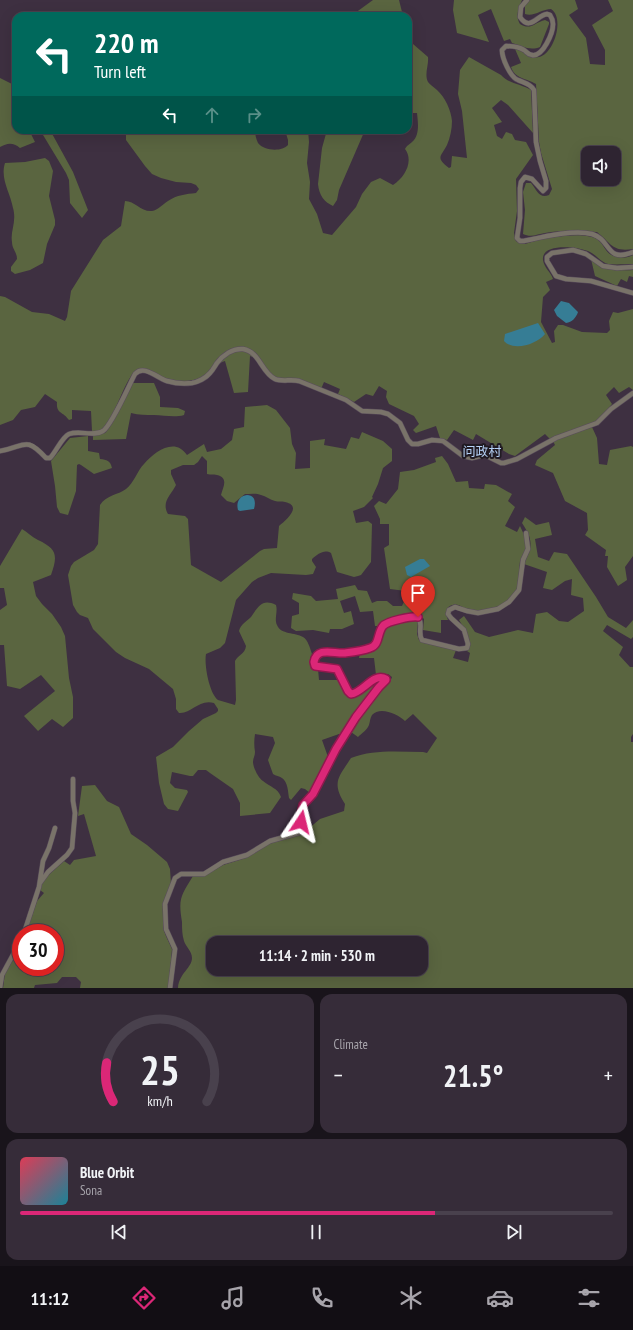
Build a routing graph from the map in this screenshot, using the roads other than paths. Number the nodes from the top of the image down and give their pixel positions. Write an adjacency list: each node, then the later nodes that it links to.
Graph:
1 (527, 0): 2 (street)
2 (633, 252)
3 (633, 267): 4 (street)
4 (633, 293)
5 (633, 393): 6 (street)
6 (0, 451)
7 (526, 533): 14 (street)
8 (73, 779): 10 (street)
9 (55, 828): 10 (street)
10 (40, 882): 11 (street)
11 (27, 924)
12 (12, 957): 13 (street)
13 (0, 988)
14 (170, 988)

